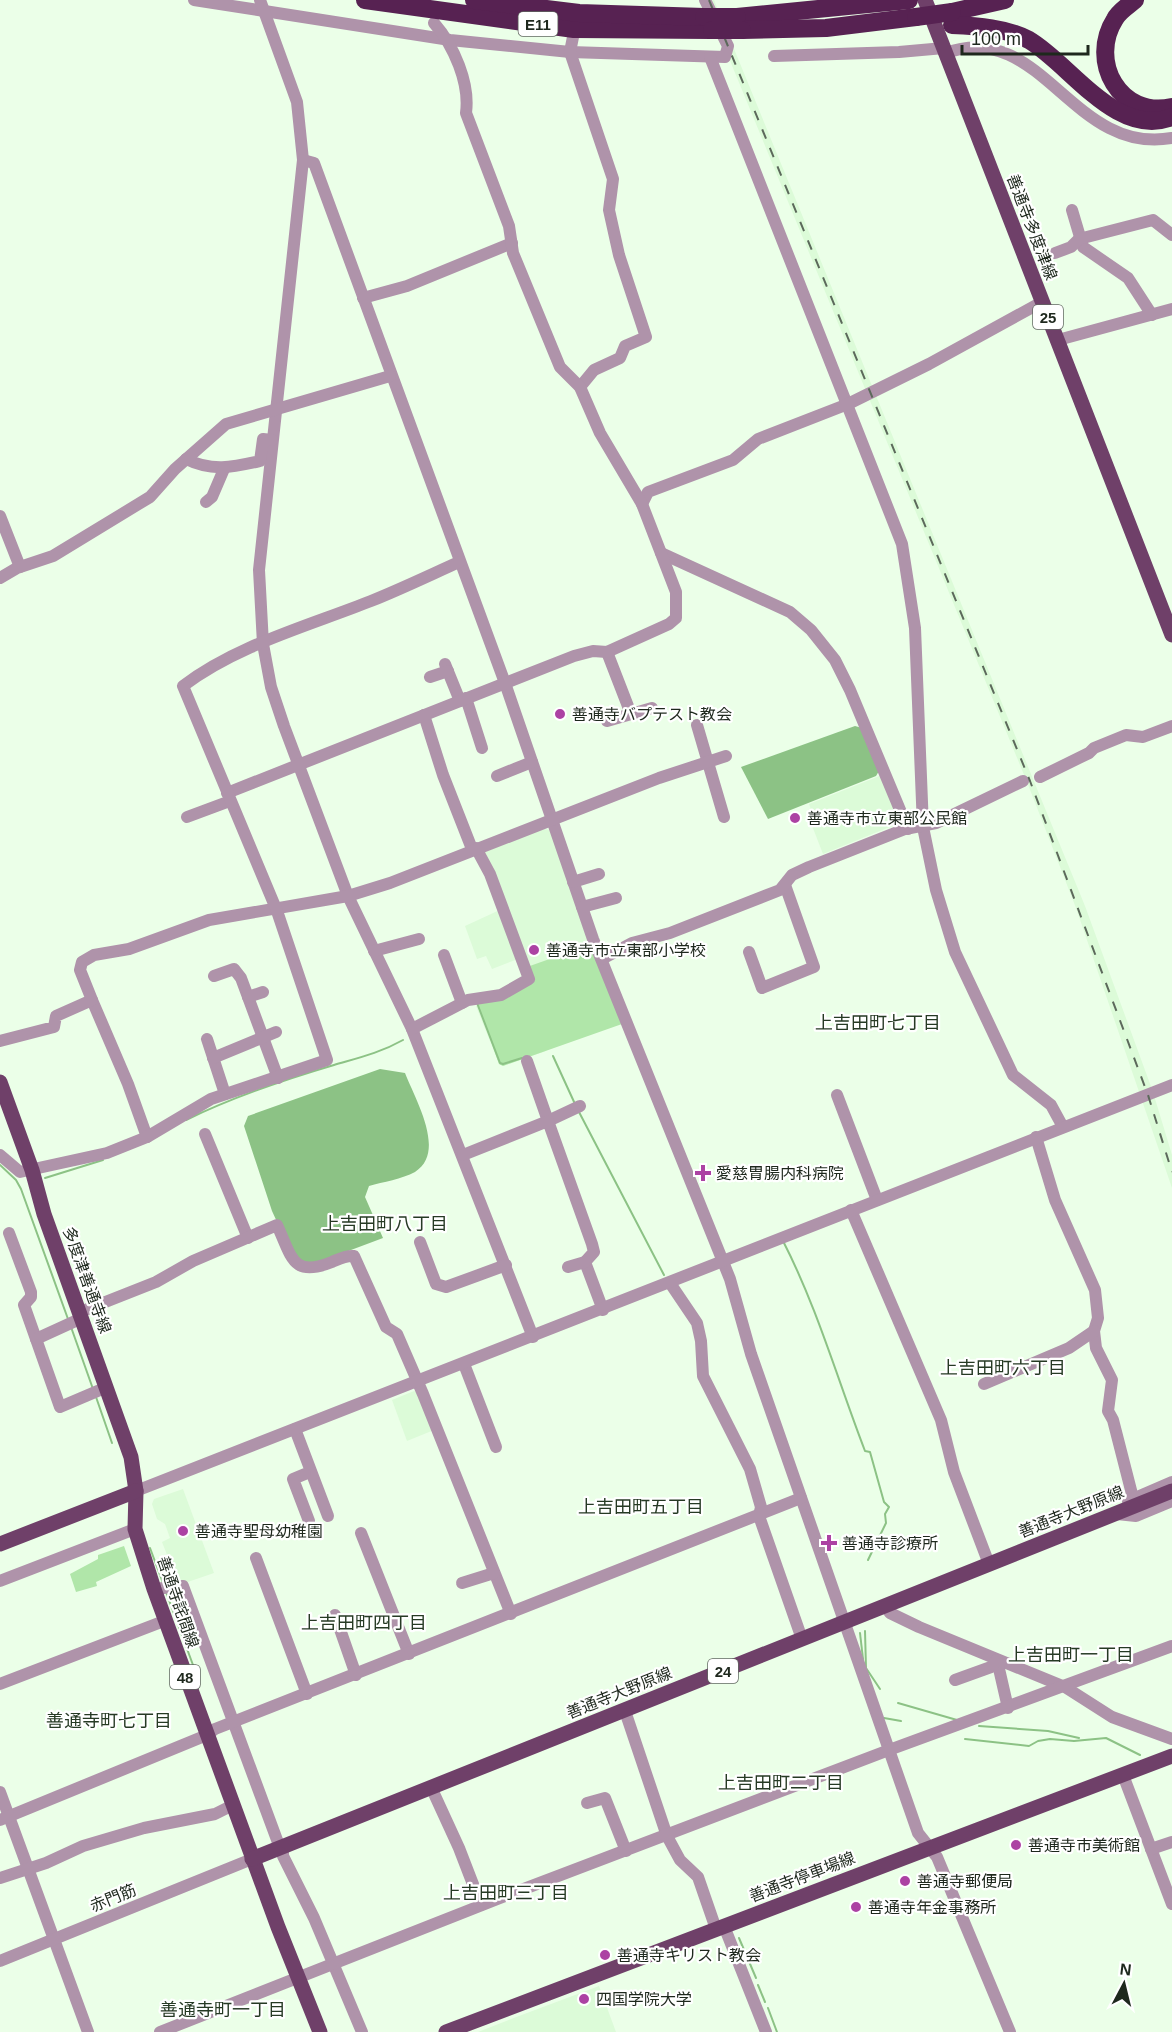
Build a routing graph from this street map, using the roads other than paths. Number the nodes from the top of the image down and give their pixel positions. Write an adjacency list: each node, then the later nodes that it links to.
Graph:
1 (194, 0): 9 (street)
2 (365, 0): 10 (highway, E11)
3 (474, 0): 10 (highway, E11)
4 (855, 0): 11 (highway)
5 (909, 0): 11 (highway, E11)
6 (925, 0): 17 (main road, 善通寺多度津線 / 25)
7 (1005, 0): 12 (highway)
8 (1135, 0): 21 (highway)
9 (262, 6): 16 (street); 24 (street)
10 (707, 16): 14 (highway, E11, bridge); 20 (street)
11 (757, 16): 14 (highway, E11)
12 (952, 18): 14 (highway, E11); 22 (highway)
13 (434, 23): 16 (street)
14 (739, 23)
15 (573, 37): 18 (street)
16 (450, 40): 18 (street); 28 (street)
17 (945, 50): 19 (street); 23 (street); 31 (main road, 善通寺多度津線 / 25)
18 (570, 52): 20 (street); 36 (street)
19 (774, 56)
20 (710, 57): 37 (street)
21 (1172, 107)
22 (1172, 117)
23 (1172, 138)
24 (303, 160): 30 (street); 38 (street)
25 (1072, 210): 27 (street)
26 (1172, 235): 27 (street)
27 (1079, 239): 29 (street); 33 (street)
28 (512, 243): 30 (street); 36 (street)
29 (1055, 253)
30 (363, 298): 35 (street)
31 (1042, 302): 34 (main road, 善通寺多度津線 / 25); 37 (street)
32 (1172, 309): 33 (street)
33 (1152, 315): 34 (street)
34 (1058, 340): 49 (main road, 善通寺多度津線 / 25)
35 (390, 376): 38 (street); 46 (street)
36 (580, 387): 43 (street)
37 (848, 404): 43 (street); 73 (street)
38 (276, 410): 39 (street); 40 (street)
39 (272, 440): 41 (street); 50 (street)
40 (186, 459): 41 (street); 47 (street)
41 (224, 469): 42 (street)
42 (206, 502)
43 (642, 504): 45 (street)
44 (0, 516): 47 (street)
45 (661, 553): 51 (street); 74 (street)
46 (459, 562): 50 (street); 53 (street)
47 (20, 567): 48 (street)
48 (0, 578)
49 (1172, 635)
50 (263, 644): 65 (street); 69 (street)
51 (607, 652): 53 (street); 56 (street)
52 (430, 677): 54 (street)
53 (505, 683): 54 (street); 63 (street)
54 (463, 699): 57 (street); 61 (street)
55 (652, 708): 56 (street)
56 (631, 714): 58 (street)
57 (424, 715): 65 (street); 75 (street)
58 (607, 721)
59 (697, 725): 64 (street)
60 (1172, 726): 67 (street)
61 (482, 748)
62 (726, 756): 64 (street)
63 (532, 762): 66 (street); 72 (street)
64 (708, 762): 71 (street); 72 (street)
65 (298, 765): 69 (street); 79 (street)
66 (497, 776)
67 (1040, 777)
68 (1023, 781): 73 (street)
69 (229, 797): 70 (street); 82 (street)
70 (187, 817)
71 (724, 817)
72 (552, 821): 75 (street); 77 (street)
73 (923, 827): 74 (street); 107 (street)
74 (908, 829): 78 (street)
75 (474, 849): 79 (street); 92 (street)
76 (599, 874): 77 (street)
77 (573, 882): 81 (street)
78 (784, 885): 85 (street); 87 (street)
79 (348, 896): 82 (street); 84 (street)
80 (616, 898): 81 (street)
81 (582, 907): 87 (street)
82 (277, 910): 91 (street); 100 (street)
83 (419, 939): 84 (street)
84 (374, 951): 93 (street)
85 (750, 952)
86 (444, 955): 92 (street)
87 (602, 959): 120 (street)
88 (214, 976): 90 (street)
89 (263, 992): 90 (street)
90 (248, 998): 95 (street)
91 (92, 1000): 97 (street); 109 (street)
92 (462, 1003): 93 (street)
93 (412, 1029): 112 (street)
94 (276, 1032): 95 (street)
95 (263, 1037): 98 (street); 100 (street)
96 (207, 1039): 98 (street)
97 (0, 1041)
98 (213, 1058): 103 (street)
99 (527, 1061): 106 (street)
100 (278, 1078): 103 (street)
101 (0, 1082): 113 (main road, 多度津善通寺線)
102 (1172, 1085): 107 (street)
103 (225, 1094): 109 (street)
104 (837, 1095): 114 (street)
105 (578, 1107): 106 (street)
106 (548, 1121): 112 (street); 119 (street)
107 (1063, 1127): 110 (street)
108 (206, 1134): 117 (street)
109 (147, 1137): 113 (street)
110 (1036, 1137): 114 (street); 126 (street)
111 (0, 1155): 113 (street)
112 (464, 1155): 121 (street)
113 (32, 1170): 125 (main road, 多度津善通寺線)
114 (877, 1200): 115 (street)
115 (850, 1210): 120 (street); 149 (street)
116 (9, 1233): 128 (street)
117 (248, 1238): 125 (street); 130 (street)
118 (420, 1242): 121 (street)
119 (585, 1262): 122 (street); 124 (street)
120 (723, 1262): 123 (street); 138 (street)
121 (506, 1265): 127 (street)
122 (568, 1267)
123 (670, 1283): 124 (street); 143 (street)
124 (603, 1310): 127 (street)
125 (75, 1319): 128 (street); 132 (main road, 多度津善通寺線)
126 (1094, 1331): 131 (street); 139 (street)
127 (533, 1337): 129 (street)
128 (36, 1339): 132 (street)
129 (464, 1364): 130 (street); 134 (street)
130 (417, 1382): 133 (street); 150 (street)
131 (984, 1384)
132 (98, 1390): 136 (main road, 多度津善通寺線)
133 (292, 1430): 136 (street); 142 (street); 144 (street)
134 (496, 1447)
135 (1172, 1482): 139 (street)
136 (136, 1491): 145 (main road, 善通寺詫間線 / 48); 147 (main road)
137 (1172, 1491): 141 (main road, 善通寺大野原線 / 24)
138 (801, 1498): 143 (street); 158 (street)
139 (1133, 1498): 141 (street)
140 (1172, 1501): 141 (street)
141 (1117, 1514): 149 (main road, 善通寺大野原線 / 24)
142 (328, 1516)
143 (759, 1516): 155 (street); 159 (street)
144 (309, 1521)
145 (135, 1528): 151 (street); 153 (main road, 善通寺詫間線 / 48)
146 (361, 1533): 161 (street)
147 (0, 1544)
148 (256, 1558): 167 (street)
149 (989, 1564): 154 (main road, 善通寺大野原線 / 24)
150 (494, 1573): 152 (street); 155 (street)
151 (0, 1581)
152 (462, 1583)
153 (153, 1589): 157 (main road, 善通寺詫間線 / 48); 170 (street)
154 (885, 1606): 158 (main road, 善通寺大野原線 / 24); 162 (street)
155 (511, 1614): 161 (street)
156 (335, 1615): 163 (street)
157 (164, 1621): 165 (street); 171 (main road, 善通寺詫間線 / 48)
158 (843, 1623): 159 (main road, 善通寺大野原線 / 24); 173 (street)
159 (802, 1639): 169 (main road, 善通寺大野原線 / 24)
160 (1172, 1646): 166 (street)
161 (409, 1654): 163 (street)
162 (997, 1660): 164 (street); 166 (street); 168 (street)
163 (356, 1675): 167 (street)
164 (955, 1680)
165 (0, 1684)
166 (1065, 1687): 168 (street); 172 (street)
167 (307, 1694): 170 (street)
168 (1008, 1708): 173 (street)
169 (625, 1711): 176 (main road, 善通寺大野原線 / 24); 181 (street)
170 (234, 1722): 171 (street); 184 (street)
171 (207, 1736): 179 (main road, 善通寺詫間線 / 48); 180 (street)
172 (1172, 1739)
173 (889, 1750): 181 (street); 183 (street)
174 (1172, 1756): 175 (main road, 善通寺停車場線)
175 (1123, 1775): 183 (main road, 善通寺停車場線); 185 (street)
176 (431, 1787): 184 (main road, 善通寺大野原線 / 24); 191 (street)
177 (0, 1792): 180 (street)
178 (587, 1803): 186 (street)
179 (233, 1804): 187 (main road, 善通寺詫間線 / 48); 188 (street)
180 (4, 1818): 188 (street)
181 (667, 1836): 186 (street); 192 (street)
182 (1172, 1842): 185 (street)
183 (931, 1847): 192 (main road, 善通寺停車場線); 203 (street)
184 (282, 1848): 187 (main road, 善通寺大野原線 / 24); 195 (street)
185 (1151, 1850): 190 (street)
186 (626, 1851): 191 (street)
187 (245, 1862): 193 (street, 赤門筋); 196 (main road)
188 (28, 1867): 189 (street); 193 (street)
189 (0, 1878)
190 (1172, 1904)
191 (481, 1905): 195 (street)
192 (720, 1928): 201 (main road, 善通寺停車場線); 202 (street)
193 (54, 1940): 194 (street, 赤門筋); 197 (street)
194 (0, 1961)
195 (333, 1965): 196 (street); 200 (street)
196 (298, 1978): 198 (street); 199 (main road)
197 (88, 2032)
198 (160, 2032)
199 (320, 2032)
200 (362, 2032)
201 (446, 2032)
202 (766, 2032)
203 (1010, 2032)

